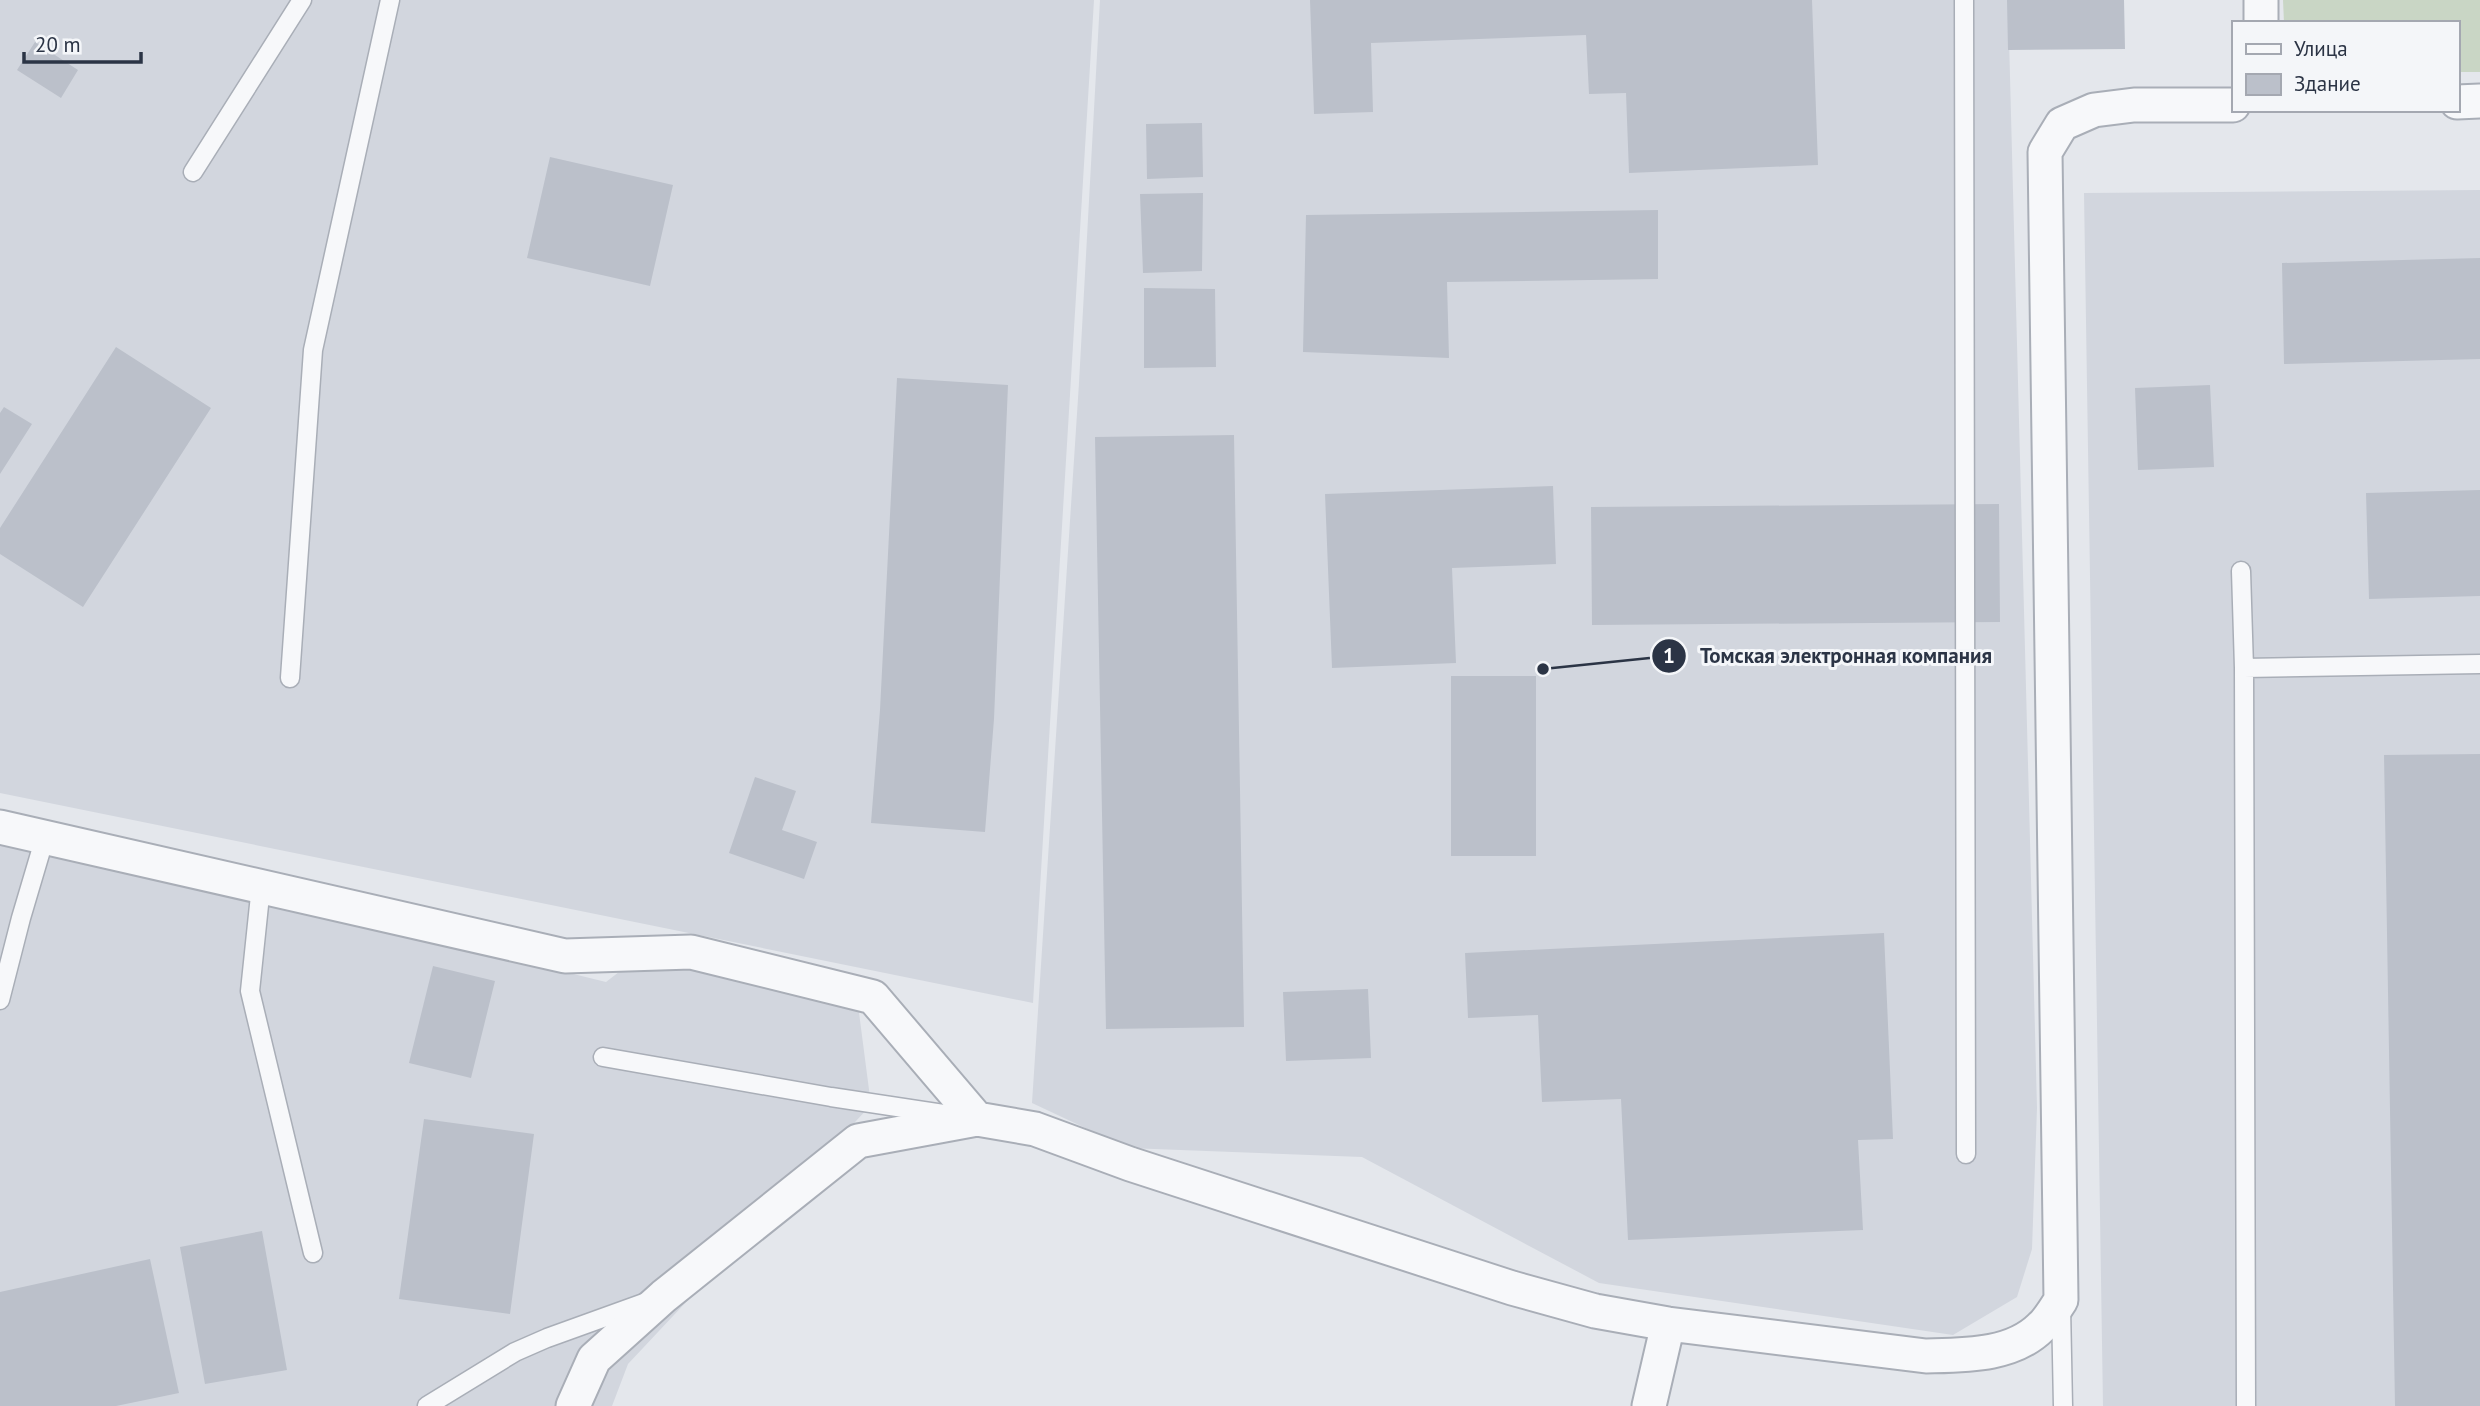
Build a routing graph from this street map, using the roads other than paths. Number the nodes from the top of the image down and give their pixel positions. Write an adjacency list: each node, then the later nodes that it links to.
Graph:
1 (302, 0): 9 (lane)
2 (390, 0): 13 (lane)
3 (1964, 0): 20 (lane)
4 (2261, 0): 5 (street)
5 (2261, 21)
6 (2480, 101): 7 (street)
7 (2459, 102)
8 (2232, 105): 23 (street)
9 (193, 172)
10 (2241, 571): 12 (lane)
11 (2480, 664): 12 (lane)
12 (2244, 668): 29 (lane)
13 (290, 678)
14 (0, 827): 15 (street)
15 (45, 837): 16 (street); 17 (lane)
16 (261, 886): 19 (street); 21 (lane)
17 (0, 1000)
18 (603, 1057): 19 (lane)
19 (977, 1119): 22 (street); 24 (street)
20 (1966, 1154)
21 (313, 1253)
22 (664, 1296): 25 (lane); 26 (street)
23 (2061, 1300): 24 (street); 28 (lane)
24 (1668, 1324): 27 (street)
25 (427, 1406)
26 (573, 1406)
27 (1649, 1406)
28 (2063, 1406)
29 (2246, 1406)

